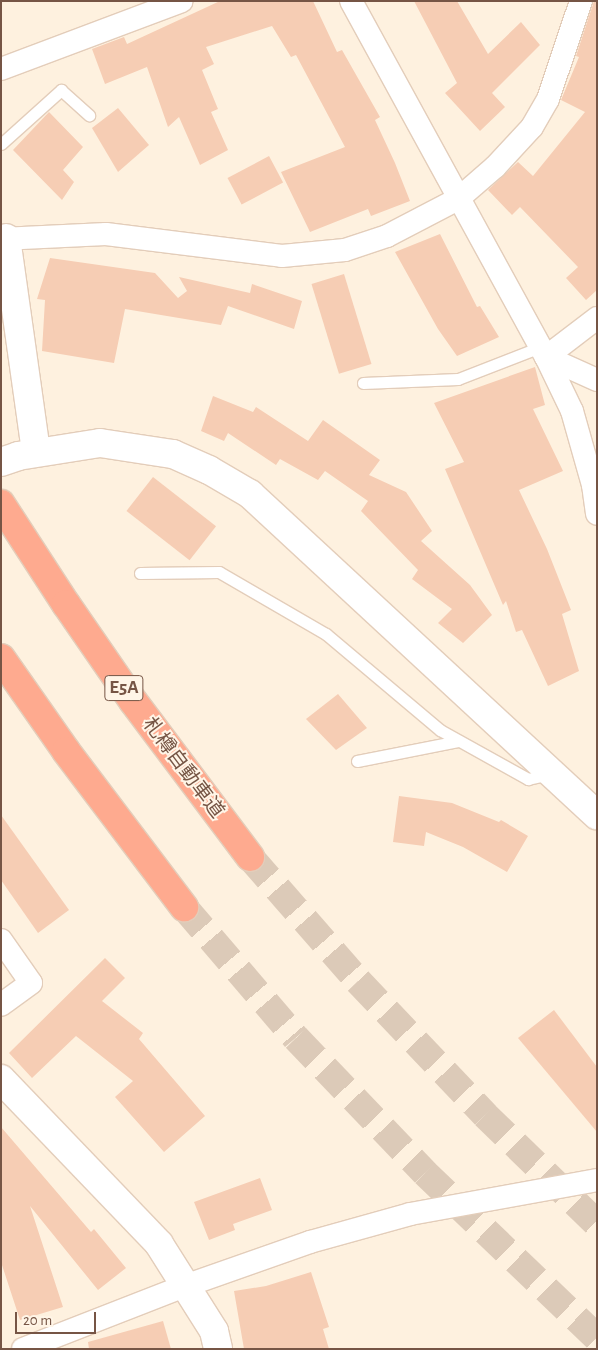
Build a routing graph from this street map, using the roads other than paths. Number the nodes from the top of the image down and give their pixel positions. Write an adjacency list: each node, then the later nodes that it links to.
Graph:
1 (182, 1): 4 (street)
2 (351, 1): 7 (street)
3 (581, 1): 7 (street)
4 (1, 69)
5 (89, 115): 6 (lane)
6 (1, 144)
7 (458, 199): 8 (street); 10 (street)
8 (3, 233): 13 (street)
9 (597, 318): 10 (street)
10 (543, 352): 11 (street); 12 (lane); 16 (street)
11 (597, 380)
12 (363, 383)
13 (36, 452): 14 (street); 21 (street)
14 (1, 462)
15 (4, 508): 23 (highway, 札樽自動車道 / E5A)
16 (597, 514)
17 (140, 573): 19 (lane)
18 (1, 658): 24 (highway)
19 (459, 741): 20 (lane); 21 (lane)
20 (357, 760)
21 (553, 774): 22 (street)
22 (597, 814)
23 (250, 857)
24 (184, 907)
25 (1, 940): 26 (street)
26 (1, 1005)
27 (1, 1079): 29 (street)
28 (597, 1180): 29 (street)
29 (185, 1286): 30 (street); 31 (street)
30 (23, 1349)
31 (218, 1349)

